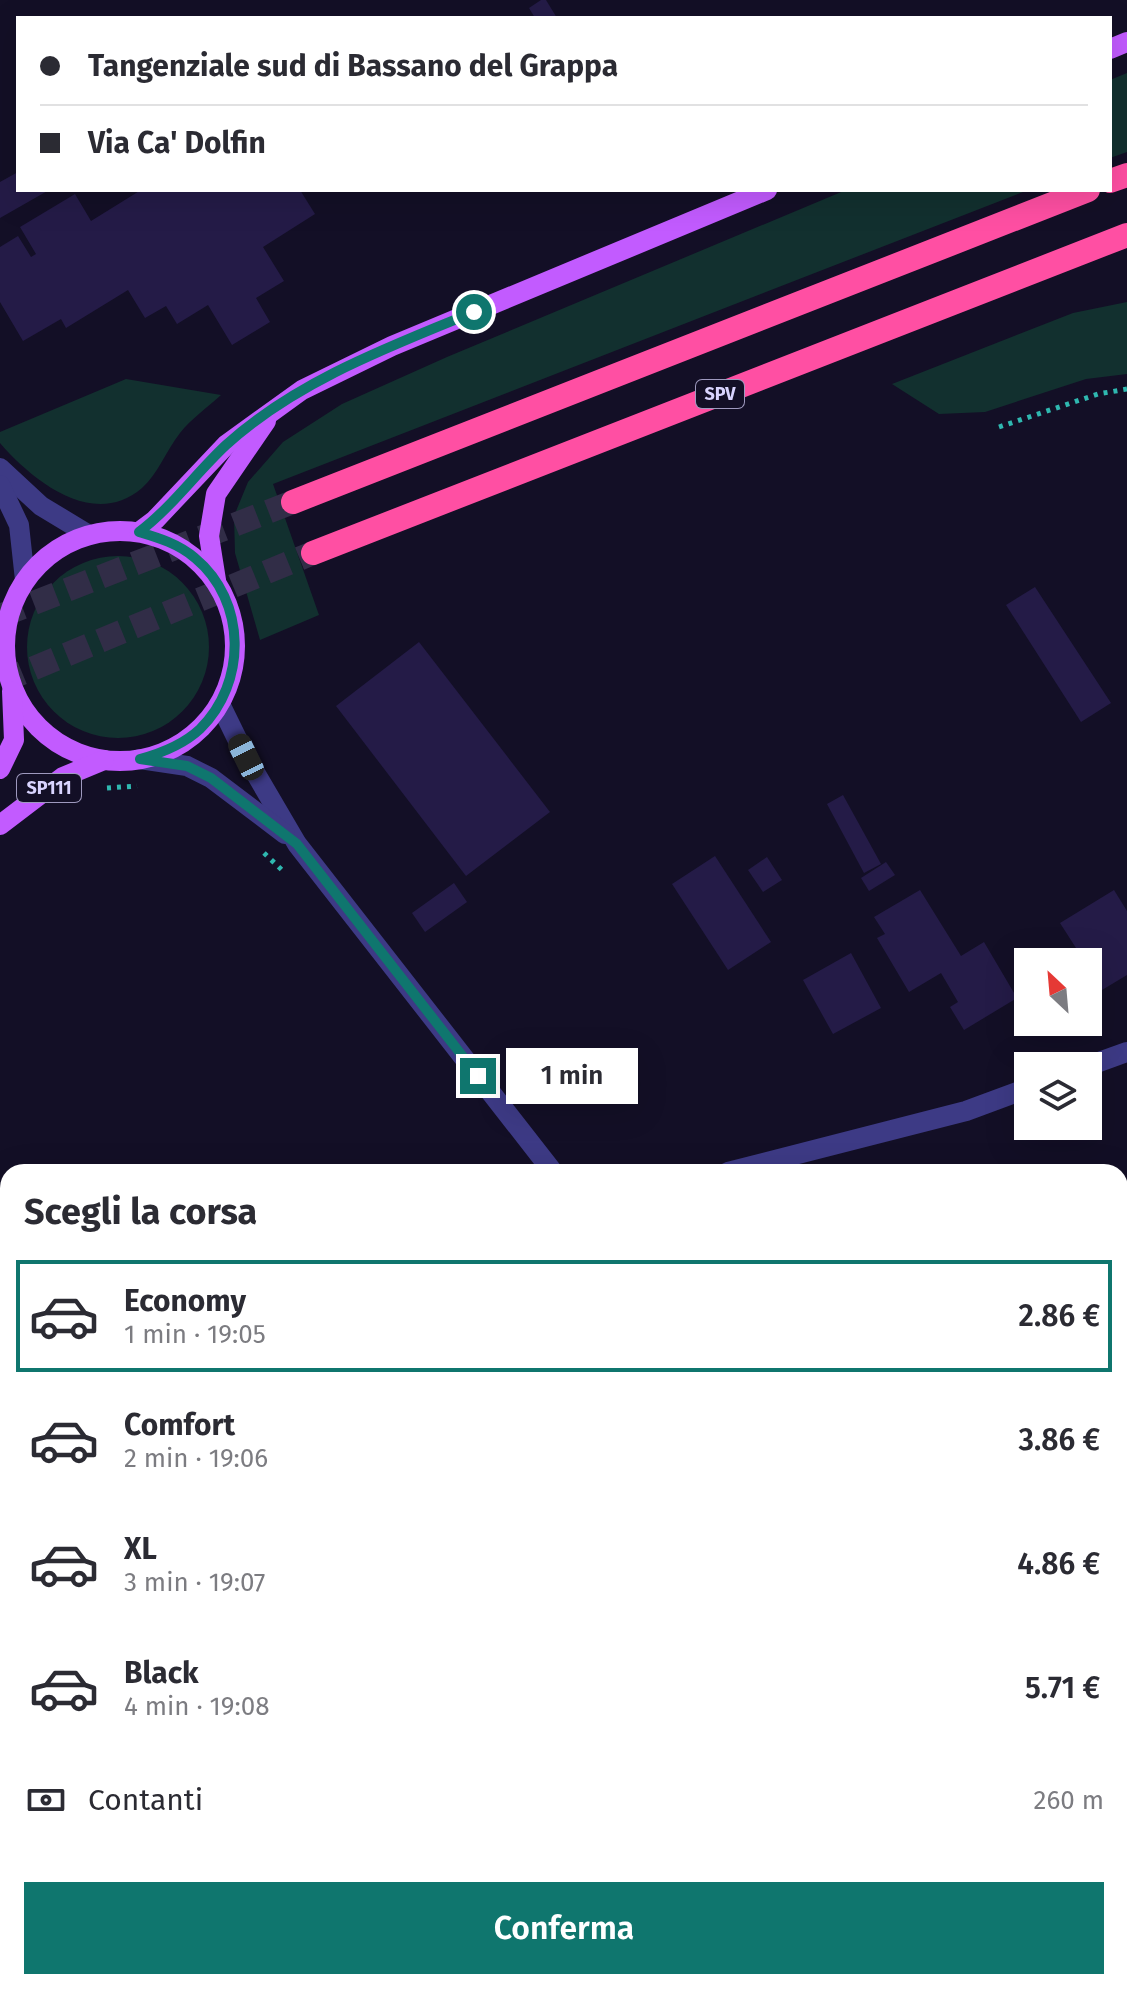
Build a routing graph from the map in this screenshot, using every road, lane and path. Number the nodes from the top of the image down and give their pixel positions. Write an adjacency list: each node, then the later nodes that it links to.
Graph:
1 (762, 192): 5 (main road, SP111)
2 (1083, 192): 9 (highway)
3 (1127, 235): 12 (highway, SPV)
4 (1127, 389): 6 (path)
5 (275, 408): 10 (main road, SP111); 14 (main road, SP111)
6 (999, 427)
7 (0, 468): 11 (street)
8 (0, 485): 13 (street)
9 (293, 502)
10 (139, 532): 11 (main road, SP111); 14 (main road, SP111)
11 (89, 535): 13 (main road, SP111)
12 (313, 553)
13 (25, 580): 15 (main road, SP111)
14 (217, 582): 16 (main road, SP111)
15 (11, 687): 18 (main road, SP111); 19 (main road, SP111)
16 (220, 704): 17 (main road, SP111); 23 (street)
17 (140, 759): 18 (main road, SP111); 23 (street)
18 (104, 760): 22 (main road, SP111)
19 (0, 769)
20 (140, 785): 21 (path)
21 (104, 789)
22 (0, 825)
23 (297, 844): 25 (street)
24 (259, 848): 25 (path)
25 (328, 883): 29 (street)
26 (1127, 1052): 27 (street)
27 (1102, 1061)
28 (1014, 1093): 30 (street)
29 (547, 1164)
30 (759, 1164)

